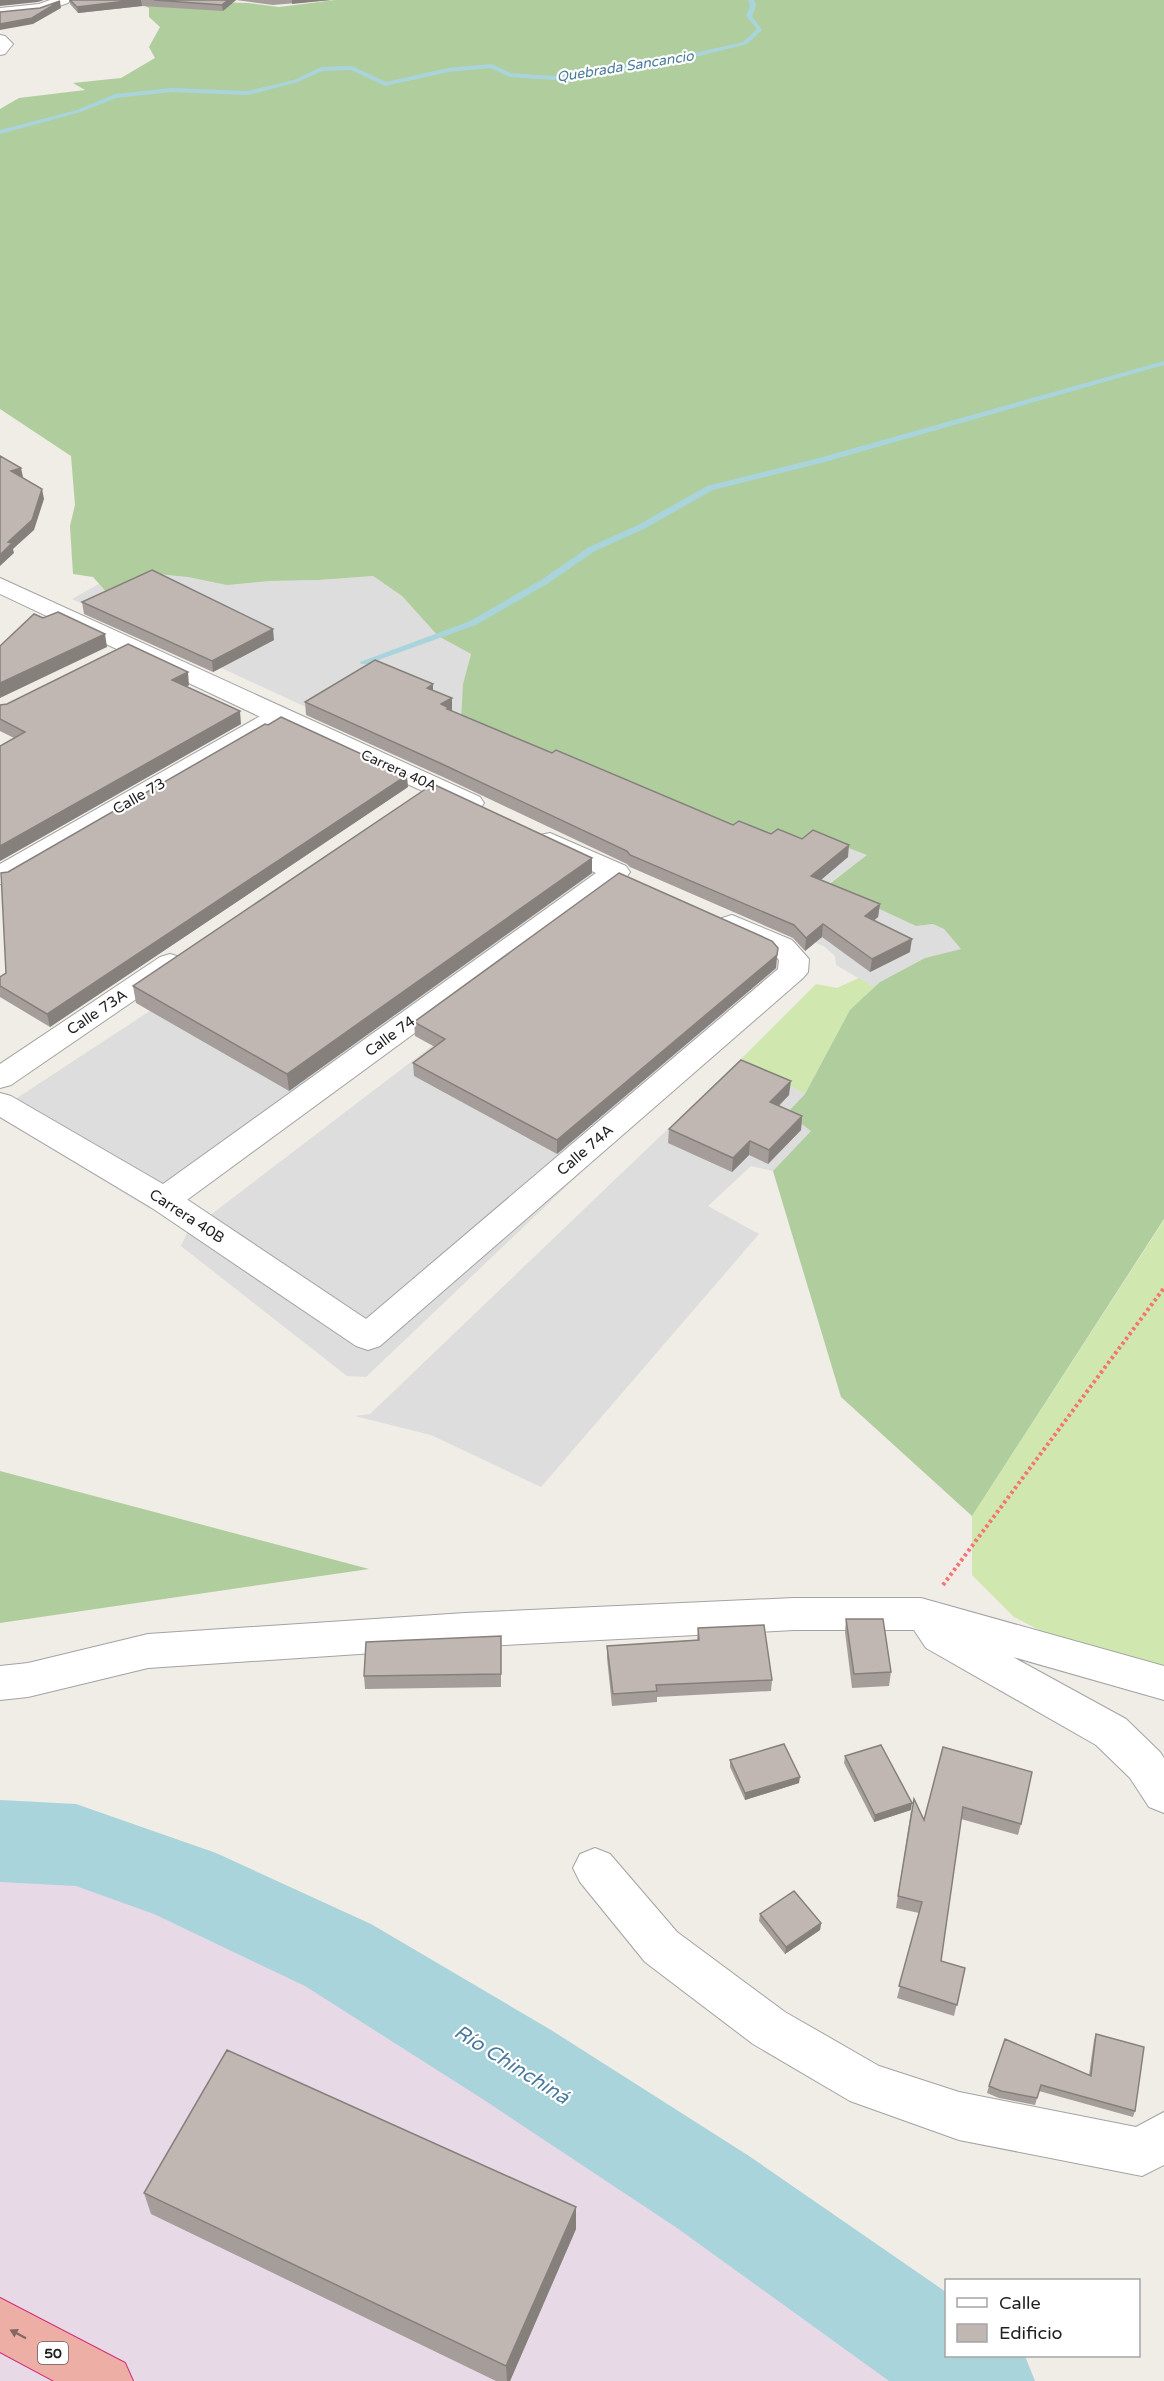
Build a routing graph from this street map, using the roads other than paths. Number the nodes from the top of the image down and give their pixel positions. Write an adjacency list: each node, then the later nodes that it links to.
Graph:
1 (63, 0): 3 (street)
2 (0, 12): 3 (street)
3 (21, 12): 4 (street)
4 (0, 20)
5 (0, 39): 6 (street)
6 (0, 51)
7 (1, 587): 8 (street, Carrera 40A)
8 (278, 716): 9 (street, Carrera 40A); 13 (street, Calle 73)
9 (434, 785): 10 (street); 11 (street, Carrera 40A)
10 (404, 805)
11 (498, 816)
12 (530, 831): 18 (street, Calle 74)
13 (0, 876)
14 (709, 914): 19 (street, Calle 74A)
15 (187, 952): 16 (street, Calle 73A)
16 (0, 1078)
17 (0, 1103): 18 (street, Carrera 40B)
18 (165, 1200): 19 (street, Carrera 40B)
19 (368, 1337)
20 (921, 1614): 21 (street); 22 (street); 23 (street)
21 (0, 1683)
22 (1164, 1683)
23 (1164, 1794)
24 (594, 1868): 25 (street)
25 (1164, 2136)
26 (0, 2324): 27 (highway, 50, one-way to 26)
27 (107, 2381)

